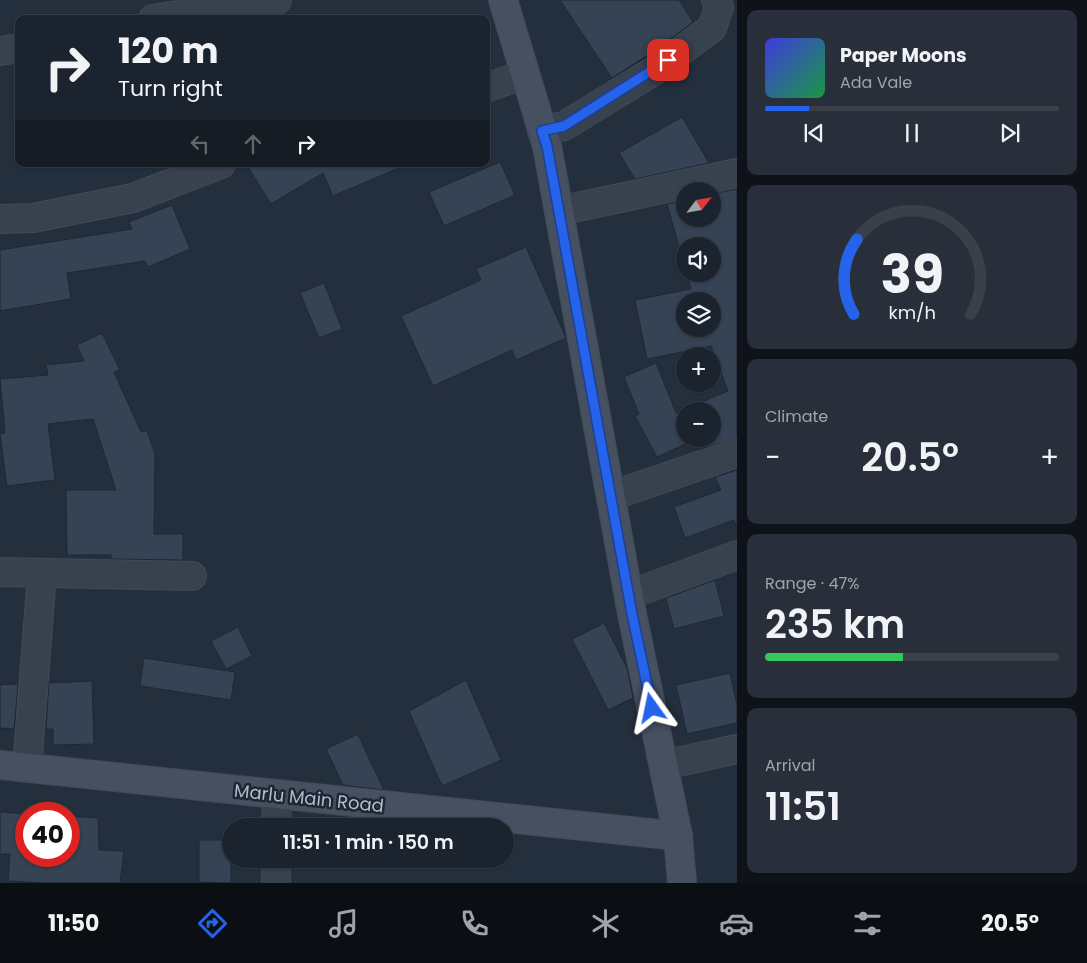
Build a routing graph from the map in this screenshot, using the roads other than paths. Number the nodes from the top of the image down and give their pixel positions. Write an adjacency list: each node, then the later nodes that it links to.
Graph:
1 (277, 0): 4 (street)
2 (503, 0): 7 (street)
3 (716, 0): 9 (street)
4 (179, 15)
5 (15, 49): 6 (street)
6 (0, 51)
7 (526, 74): 8 (street); 9 (street)
8 (490, 87)
9 (542, 131): 12 (street)
10 (213, 167): 13 (street)
11 (737, 173): 12 (street)
12 (560, 211): 15 (street)
13 (0, 219)
14 (737, 453): 15 (street)
15 (611, 496): 20 (street)
16 (737, 555): 20 (street)
17 (0, 572): 18 (street)
18 (42, 574): 19 (street); 24 (street)
19 (192, 576)
20 (629, 595): 23 (street)
21 (737, 749): 23 (street)
22 (0, 765): 24 (street, Marlu Main Road)
23 (664, 765): 27 (street)
24 (28, 768): 25 (street, Marlu Main Road)
25 (276, 794): 26 (street); 27 (street, Marlu Main Road)
26 (276, 818)
27 (678, 836): 30 (street)
28 (276, 868): 29 (street)
29 (276, 883)
30 (682, 883)

